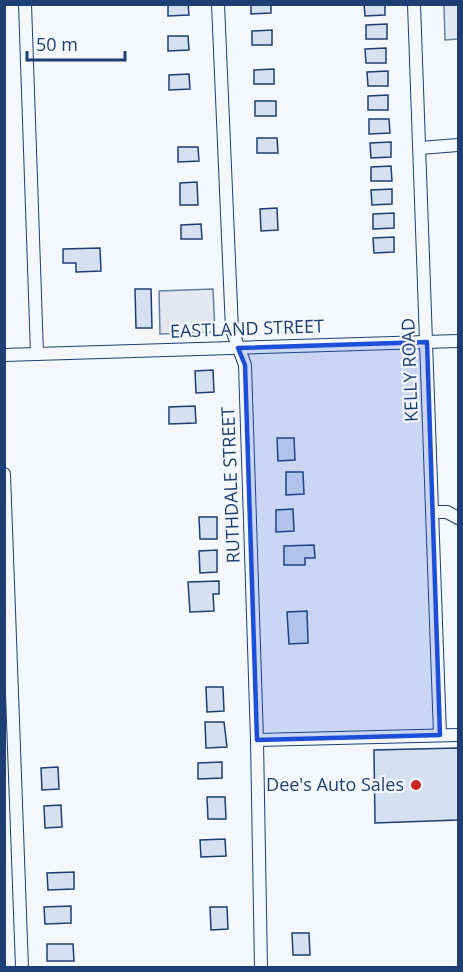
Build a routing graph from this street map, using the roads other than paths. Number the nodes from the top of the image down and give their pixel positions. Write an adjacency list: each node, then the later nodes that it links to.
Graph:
1 (24, 4): 9 (street)
2 (218, 4): 8 (street, RUTHDALE STREET)
3 (414, 4): 5 (street, KELLY ROAD)
4 (459, 145): 5 (street)
5 (420, 148): 7 (street, KELLY ROAD)
6 (459, 341): 7 (street, EASTLAND STREET)
7 (427, 342): 8 (street, EASTLAND STREET); 12 (street, KELLY ROAD)
8 (238, 348): 9 (street, EASTLAND STREET); 16 (street, RUTHDALE STREET)
9 (37, 354): 10 (street, EASTLAND STREET)
10 (4, 355)
11 (4, 474): 17 (street)
12 (433, 512): 13 (street); 14 (street, KELLY ROAD)
13 (459, 518)
14 (440, 735): 15 (street); 16 (street)
15 (459, 735)
16 (257, 740): 18 (street, RUTHDALE STREET)
17 (21, 968)
18 (261, 968)

